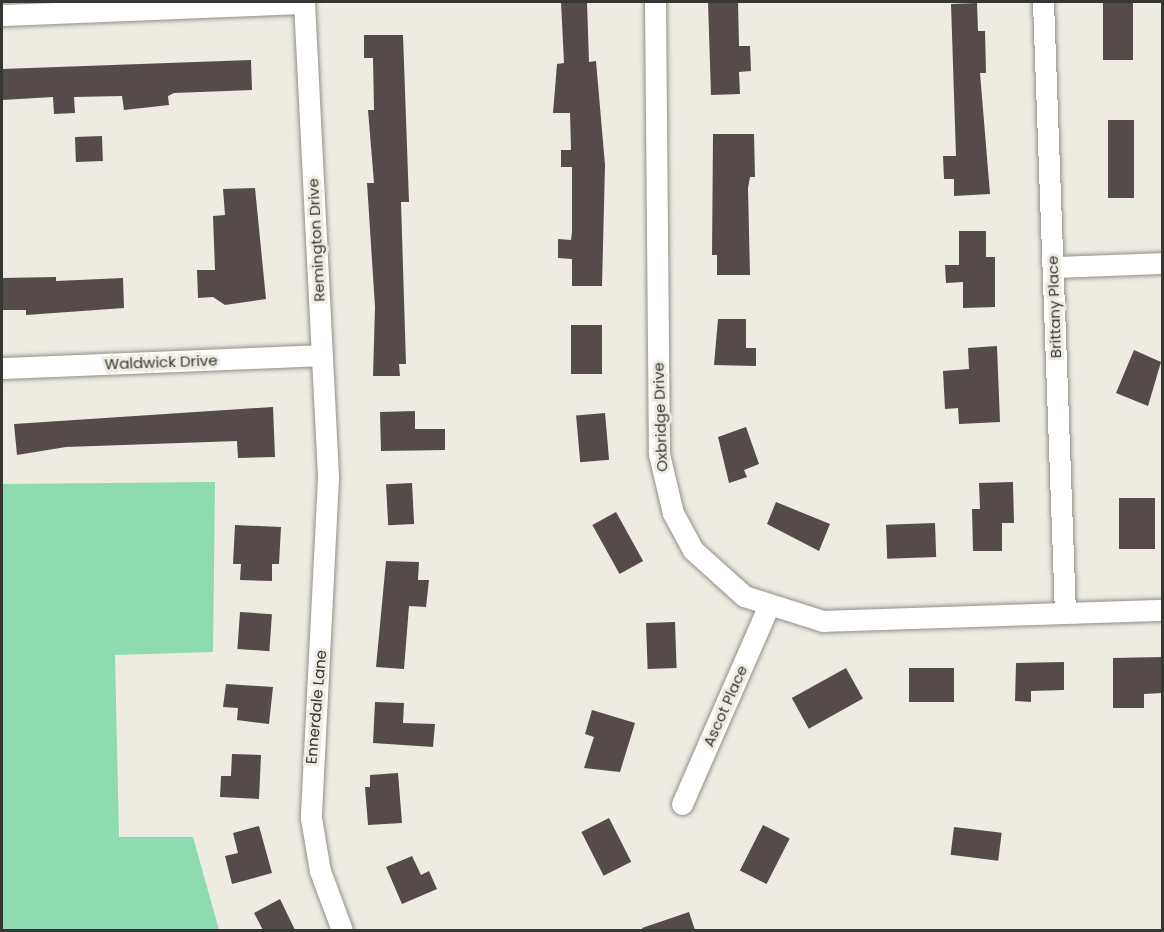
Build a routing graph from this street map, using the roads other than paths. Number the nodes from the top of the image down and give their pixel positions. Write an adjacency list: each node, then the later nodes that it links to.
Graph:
1 (304, 2): 4 (street); 7 (street, Remington Drive)
2 (655, 2): 10 (street, Oxbridge Drive)
3 (1043, 2): 6 (street, Brittany Place)
4 (2, 15)
5 (1162, 263): 6 (street)
6 (1053, 267): 12 (street, Brittany Place)
7 (321, 356): 8 (street, Waldwick Drive); 9 (street, Remington Drive)
8 (2, 368)
9 (328, 478): 14 (street, Ennerdale Lane)
10 (768, 608): 12 (street, Oxbridge Drive); 13 (street, Ascot Place)
11 (1162, 610): 12 (street, Oxbridge Drive)
12 (1065, 613)
13 (682, 804)
14 (342, 930)

